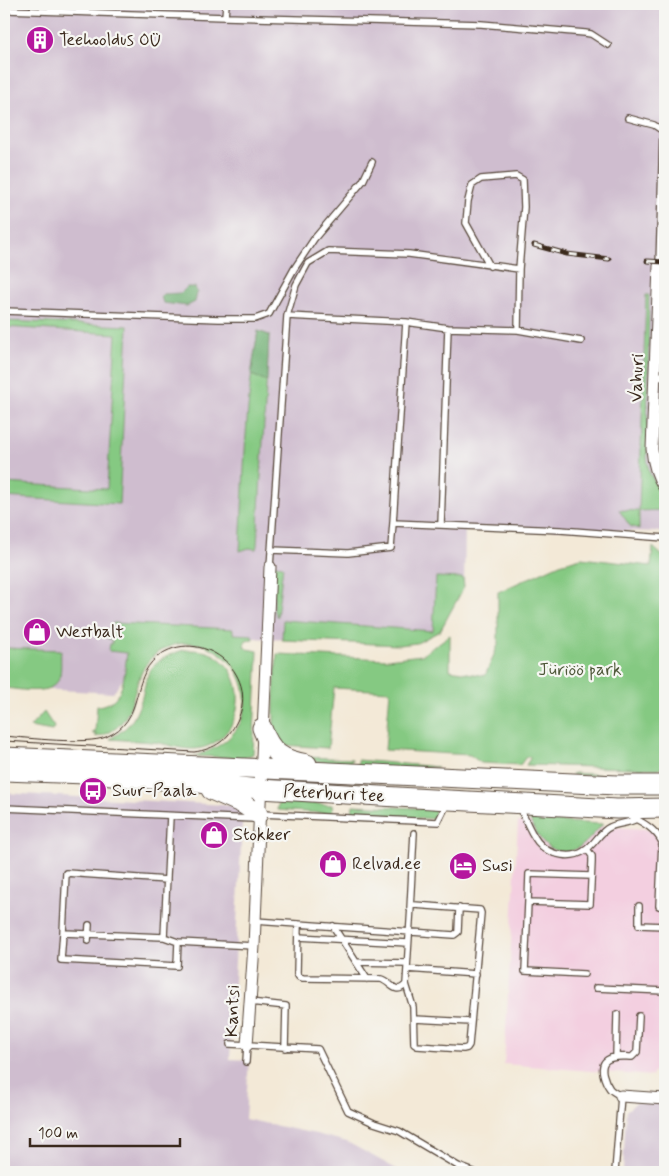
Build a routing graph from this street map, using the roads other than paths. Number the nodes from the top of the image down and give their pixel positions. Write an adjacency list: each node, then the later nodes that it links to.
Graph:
1 (226, 4): 3 (lane)
2 (7, 10): 3 (lane)
3 (225, 17): 4 (lane)
4 (608, 45)
5 (628, 118): 6 (lane)
6 (664, 160): 9 (lane)
7 (372, 162): 11 (lane)
8 (490, 266): 10 (lane); 10 (lane); 12 (lane)
9 (658, 266): 18 (street, Vahuri)
10 (519, 269): 15 (lane)
11 (4, 311)
12 (287, 316): 13 (lane); 23 (lane)
13 (406, 322): 14 (lane); 20 (lane)
14 (448, 328): 15 (lane); 21 (lane)
15 (518, 330): 16 (lane)
16 (581, 341)
17 (665, 372): 18 (lane)
18 (654, 383): 19 (street, Vahuri)
19 (665, 489)
20 (393, 523): 21 (lane); 23 (lane)
21 (441, 525): 22 (lane)
22 (665, 538)
23 (271, 550): 24 (lane)
24 (270, 567): 25 (street, Kantsi)
25 (262, 728): 27 (street, Kantsi); 29 (highway)
26 (4, 757): 27 (highway, Peterburi tee)
27 (260, 769): 29 (highway, Peterburi tee); 32 (street, Kantsi)
28 (4, 771): 30 (highway, Peterburi tee)
29 (355, 773): 31 (highway, Peterburi tee)
30 (188, 782): 32 (highway, Peterburi tee); 39 (highway)
31 (665, 784)
32 (260, 789): 33 (highway, Peterburi tee); 39 (street, Kantsi)
33 (449, 800): 34 (highway, Peterburi tee); 39 (lane)
34 (518, 804): 37 (highway, Peterburi tee); 43 (lane)
35 (4, 808): 38 (lane)
36 (665, 808): 37 (highway, Peterburi tee)
37 (617, 809): 40 (lane)
38 (170, 816): 39 (lane); 45 (lane)
39 (258, 816): 51 (street, Kantsi)
40 (636, 819): 42 (lane); 43 (lane)
41 (414, 833): 50 (lane)
42 (662, 836): 48 (lane)
43 (587, 849): 44 (lane)
44 (591, 876): 46 (lane); 46 (lane)
45 (167, 880): 56 (lane); 59 (lane)
46 (528, 902): 69 (lane)
47 (639, 906): 55 (lane)
48 (665, 907)
49 (459, 908): 50 (lane); 57 (lane); 68 (lane)
50 (410, 909): 57 (lane)
51 (254, 921): 52 (lane); 65 (street, Kantsi)
52 (298, 924): 54 (lane); 60 (lane)
53 (88, 925): 58 (lane)
54 (333, 926): 57 (lane); 61 (lane)
55 (665, 926)
56 (63, 932): 58 (lane); 63 (lane)
57 (409, 932): 64 (lane)
58 (88, 934): 59 (lane); 62 (lane)
59 (164, 937): 63 (lane)
60 (298, 937): 61 (lane); 70 (lane)
61 (341, 939): 64 (lane); 66 (lane)
62 (88, 941)
63 (178, 942): 65 (lane)
64 (408, 943): 67 (lane)
65 (254, 946): 74 (street, Kantsi)
66 (356, 962): 67 (lane); 70 (lane)
67 (407, 966): 68 (lane); 71 (lane)
68 (476, 974): 78 (lane)
69 (584, 974)
70 (367, 979): 71 (lane)
71 (406, 984): 77 (lane)
72 (596, 988): 73 (lane)
73 (665, 991)
74 (250, 1002): 80 (street, Kantsi); 81 (lane)
75 (617, 1014): 82 (lane)
76 (639, 1016): 82 (lane)
77 (414, 1019): 78 (lane); 78 (lane)
78 (471, 1022)
79 (230, 1044): 80 (lane)
80 (247, 1045): 81 (lane, Kantsi); 83 (lane)
81 (285, 1048): 86 (lane, Kantsi)
82 (616, 1057): 84 (lane)
83 (246, 1062)
84 (621, 1096): 85 (street); 87 (lane)
85 (665, 1099)
86 (474, 1172)
87 (615, 1172)

